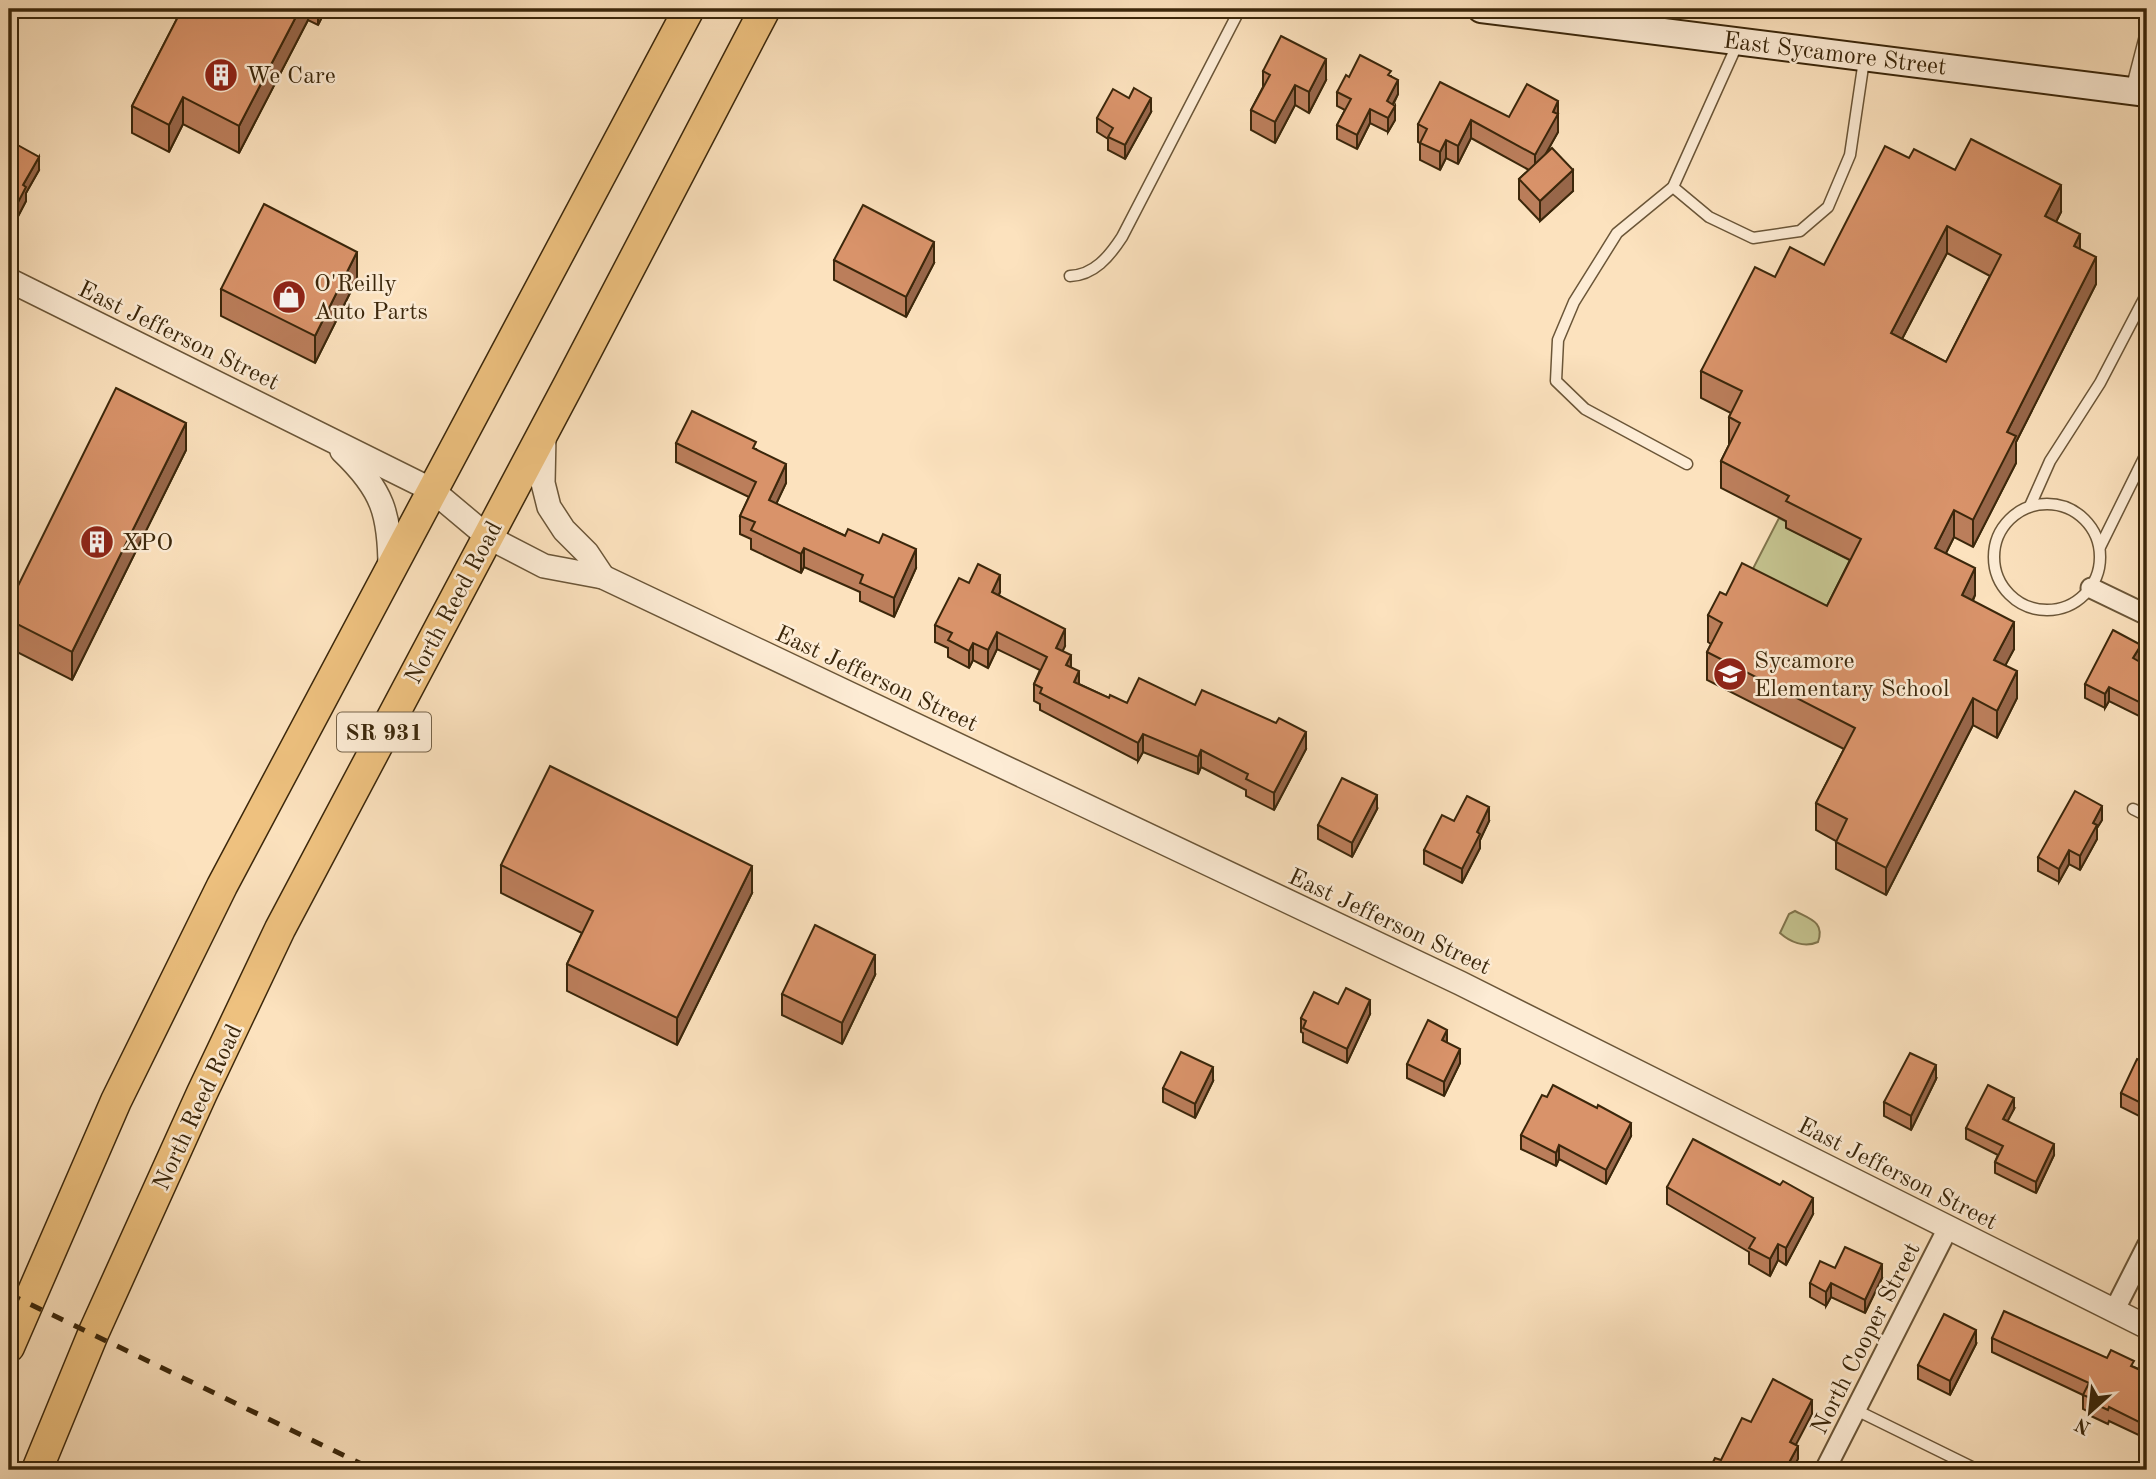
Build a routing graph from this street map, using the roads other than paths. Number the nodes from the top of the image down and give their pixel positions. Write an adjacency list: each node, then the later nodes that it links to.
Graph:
1 (688, 9): 17 (main road, SR 931)
2 (765, 9): 13 (main road, North Reed Road / SR 931)
3 (1240, 9): 10 (lane)
4 (1481, 9): 6 (main road, East Sycamore Street)
5 (2147, 28): 8 (lane)
6 (1738, 41): 7 (main road, East Sycamore Street); 9 (lane)
7 (1865, 57): 8 (main road, East Sycamore Street); 9 (lane)
8 (2139, 92)
9 (1673, 187): 16 (lane)
10 (1070, 276)
11 (9, 280): 14 (street, East Jefferson Street)
12 (2147, 293): 18 (lane)
13 (544, 433): 19 (main road, North Reed Road / SR 931); 22 (street, East Jefferson Street)
14 (327, 437): 17 (street, East Jefferson Street); 21 (street, East Jefferson Street)
15 (2147, 452): 20 (lane)
16 (1687, 464)
17 (432, 490): 19 (street, East Jefferson Street); 21 (main road, SR 931)
18 (2030, 506): 20 (lane); 23 (lane)
19 (488, 537): 22 (street, East Jefferson Street); 33 (main road, North Reed Road / SR 931)
20 (2099, 547): 23 (lane)
21 (390, 570): 31 (main road, SR 931)
22 (603, 577): 27 (street, East Jefferson Street)
23 (2091, 588): 24 (street)
24 (2147, 615)
25 (2133, 809): 26 (lane)
26 (2147, 816)
27 (1948, 1228): 29 (street, East Jefferson Street); 32 (street, North Cooper Street)
28 (2147, 1246): 29 (street)
29 (2114, 1311): 30 (street, East Jefferson Street)
30 (2147, 1327)
31 (9, 1347)
32 (1856, 1410): 34 (street, North Cooper Street); 35 (lane)
33 (37, 1470)
34 (1825, 1470)
35 (1978, 1470)

